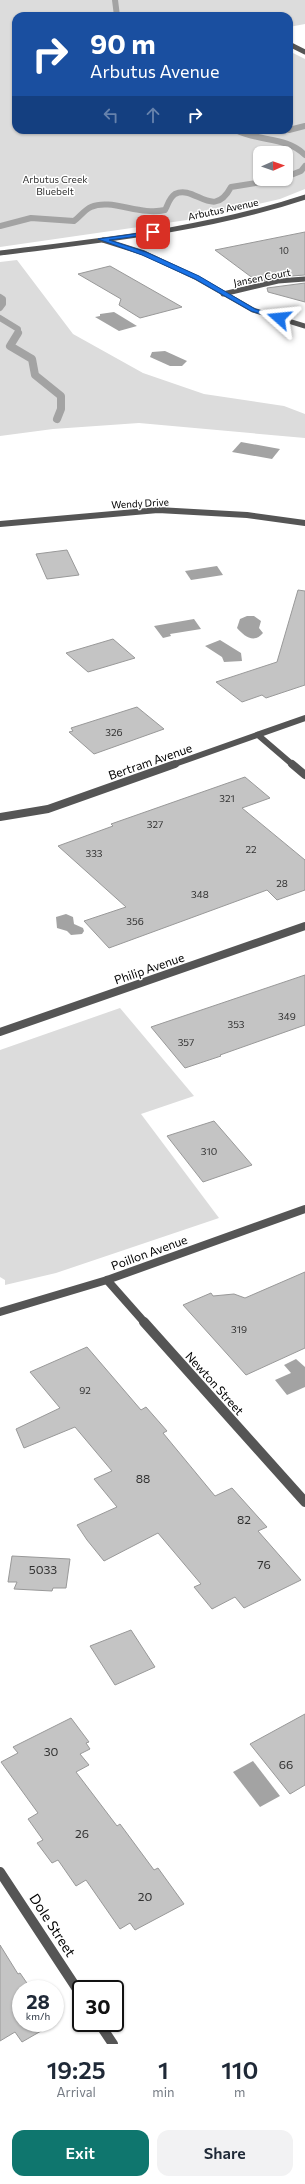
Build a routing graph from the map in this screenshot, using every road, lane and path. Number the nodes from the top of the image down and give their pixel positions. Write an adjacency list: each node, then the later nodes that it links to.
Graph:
1 (293, 46): 2 (street)
2 (305, 52)
3 (305, 197): 4 (street, Arbutus Avenue)
4 (101, 239): 5 (street, Arbutus Avenue); 7 (street)
5 (0, 254)
6 (305, 279): 7 (street, Jansen Court)
7 (223, 294): 8 (street)
8 (305, 326)
9 (305, 523): 10 (street, Wendy Drive)
10 (0, 524)
11 (305, 718): 12 (street, Bertram Avenue)
12 (258, 735): 13 (street); 14 (street, Bertram Avenue)
13 (305, 775)
14 (0, 818)
15 (305, 926): 16 (street, Philip Avenue)
16 (0, 1032)
17 (305, 1209): 18 (street, Poillon Avenue)
18 (107, 1280): 19 (street, Poillon Avenue); 20 (street, Newton Street)
19 (0, 1312)
20 (305, 1502)
21 (0, 1872): 22 (street, Dole Street)
22 (72, 1981)
23 (105, 2032): 24 (street)
24 (113, 2044)

